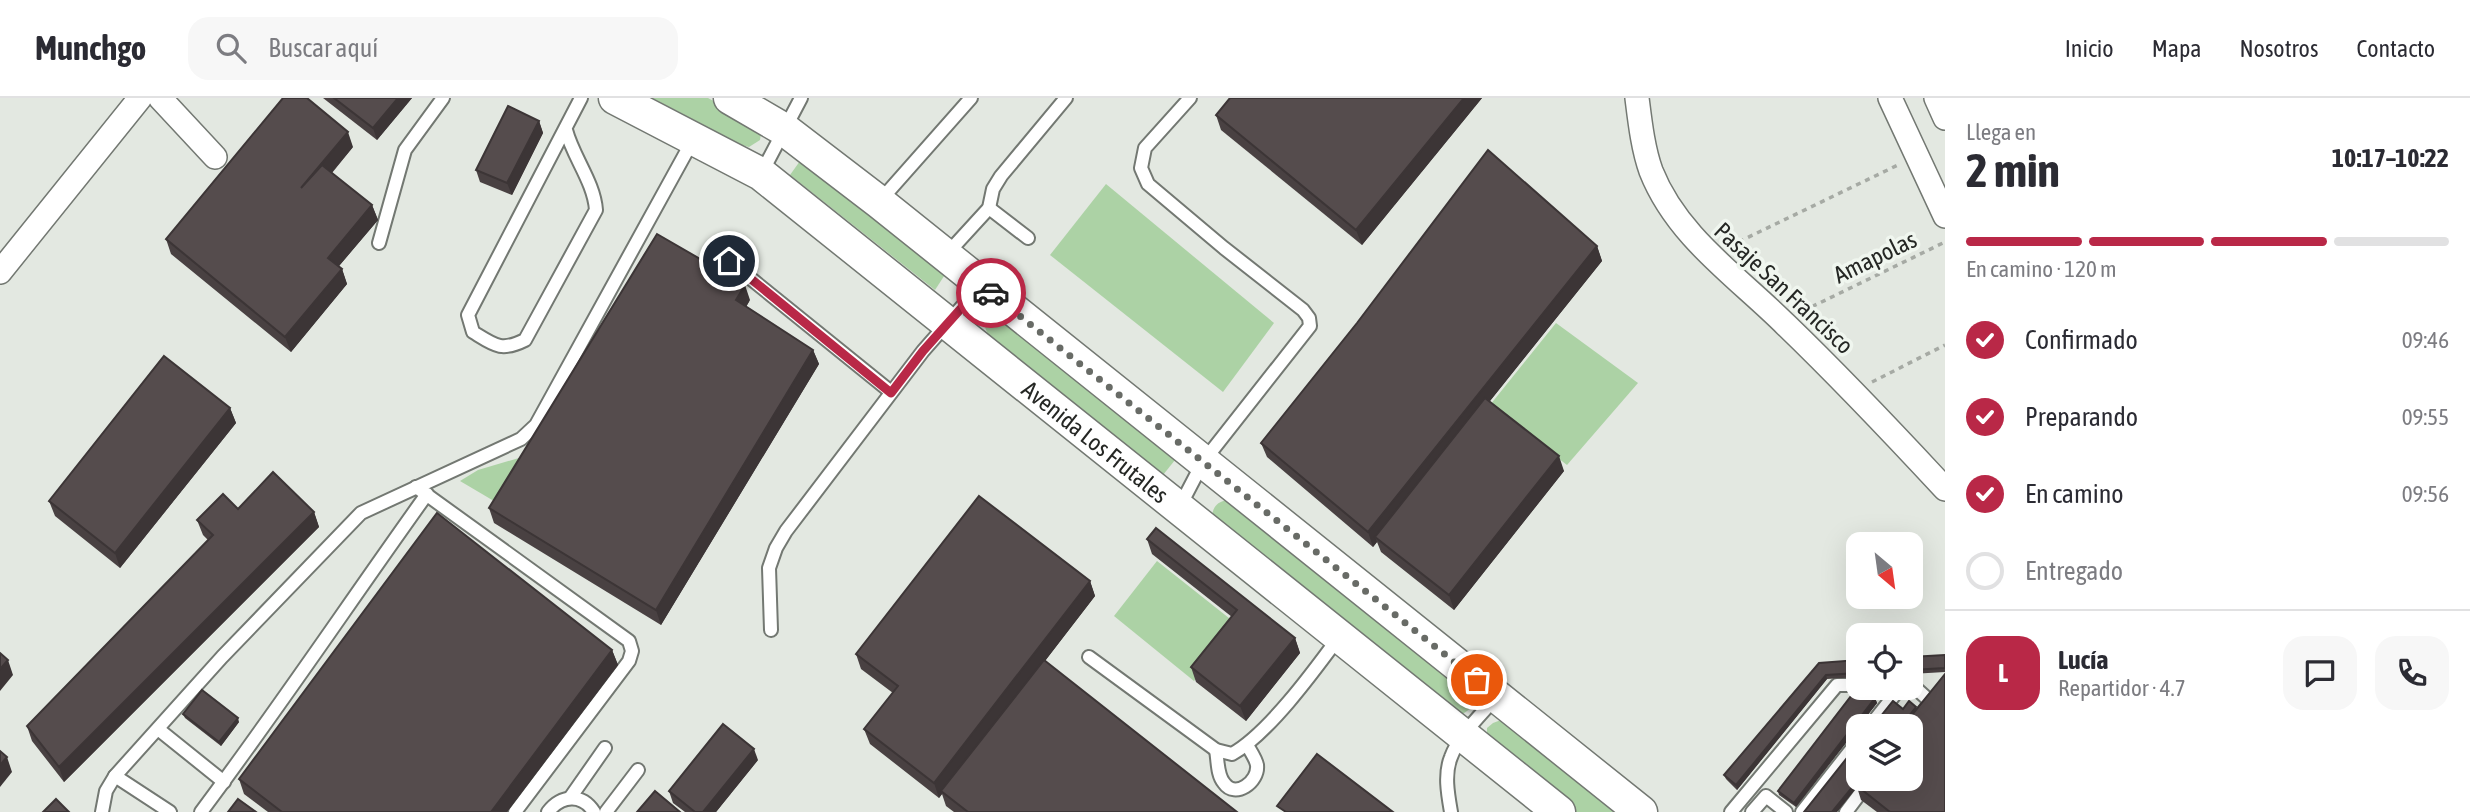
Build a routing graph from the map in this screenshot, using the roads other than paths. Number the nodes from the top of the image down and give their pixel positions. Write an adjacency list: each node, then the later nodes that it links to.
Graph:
1 (140, 98): 27 (street)
2 (160, 98): 18 (street)
3 (443, 98): 24 (lane)
4 (580, 98): 15 (lane)
5 (615, 98): 17 (main road, Avenida Los Frutales)
6 (730, 98): 16 (main road, Avenida Los Frutales)
7 (802, 98): 16 (lane)
8 (971, 98): 20 (lane)
9 (1066, 98): 21 (lane)
10 (1190, 98): 31 (lane)
11 (1637, 98): 32 (street, Pasaje San Francisco)
12 (1890, 98): 22 (street)
13 (1936, 98): 14 (street)
14 (1945, 118)
15 (565, 130): 15 (lane)
16 (785, 130): 19 (lane); 20 (main road, Avenida Los Frutales)
17 (694, 138): 19 (main road, Avenida Los Frutales); 33 (lane)
18 (215, 157)
19 (761, 174): 29 (main road, Avenida Los Frutales)
20 (879, 202): 25 (main road, Avenida Los Frutales)
21 (989, 208): 23 (lane); 25 (lane)
22 (1945, 216)
23 (1028, 238)
24 (379, 243)
25 (946, 256): 28 (main road, Avenida Los Frutales)
26 (729, 261): 30 (lane)
27 (0, 272)
28 (982, 285): 29 (lane); 31 (main road, Avenida Los Frutales)
29 (947, 324): 30 (lane); 34 (main road, Avenida Los Frutales)
30 (891, 393): 35 (lane)
31 (1203, 462): 34 (lane); 40 (main road, Avenida Los Frutales)
32 (1945, 489)
33 (421, 490): 44 (lane); 52 (lane); 58 (lane)
34 (1179, 507): 36 (main road, Avenida Los Frutales)
35 (771, 630)
36 (1339, 636): 45 (main road, Avenida Los Frutales); 46 (lane)
37 (1089, 657): 48 (lane)
38 (1846, 685): 65 (lane)
39 (1923, 695): 43 (lane)
40 (1497, 696): 45 (lane); 64 (main road, Avenida Los Frutales)
41 (1891, 700): 42 (lane)
42 (1879, 714)
43 (1921, 714)
44 (158, 729): 51 (lane); 52 (lane)
45 (1464, 736): 62 (lane); 63 (main road, Avenida Los Frutales)
46 (1247, 746): 48 (lane); 48 (lane)
47 (605, 748): 54 (lane)
48 (1216, 750)
49 (1846, 756): 68 (lane)
50 (638, 770): 61 (lane)
51 (115, 776): 55 (lane); 56 (lane)
52 (224, 782): 57 (lane)
53 (1862, 791): 69 (lane)
54 (570, 798): 59 (lane); 60 (lane)
55 (102, 812)
56 (170, 812)
57 (201, 812)
58 (515, 812)
59 (548, 812)
60 (594, 812)
61 (607, 812)
62 (1451, 812)
63 (1559, 812)
64 (1641, 812)
65 (1731, 812)
66 (1752, 812): 67 (lane)
67 (1786, 812)
68 (1802, 812)
69 (1846, 812)

